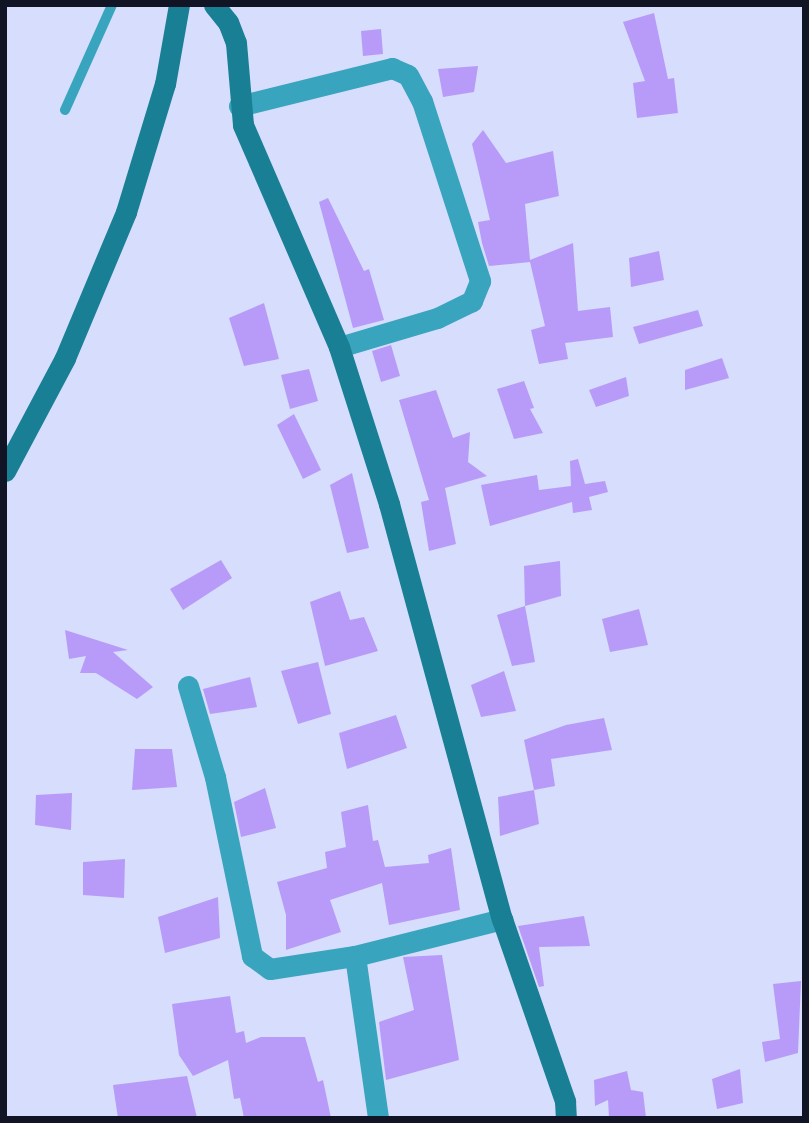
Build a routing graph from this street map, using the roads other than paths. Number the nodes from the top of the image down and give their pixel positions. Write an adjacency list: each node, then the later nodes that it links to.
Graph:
1 (111, 5): 5 (lane)
2 (179, 5): 7 (street)
3 (214, 5): 4 (street)
4 (239, 106): 6 (street); 6 (street)
5 (65, 110)
6 (339, 347): 9 (street)
7 (5, 471)
8 (188, 686): 10 (street)
9 (502, 919): 10 (street); 12 (street)
10 (355, 956): 11 (street)
11 (378, 1118)
12 (566, 1118)

